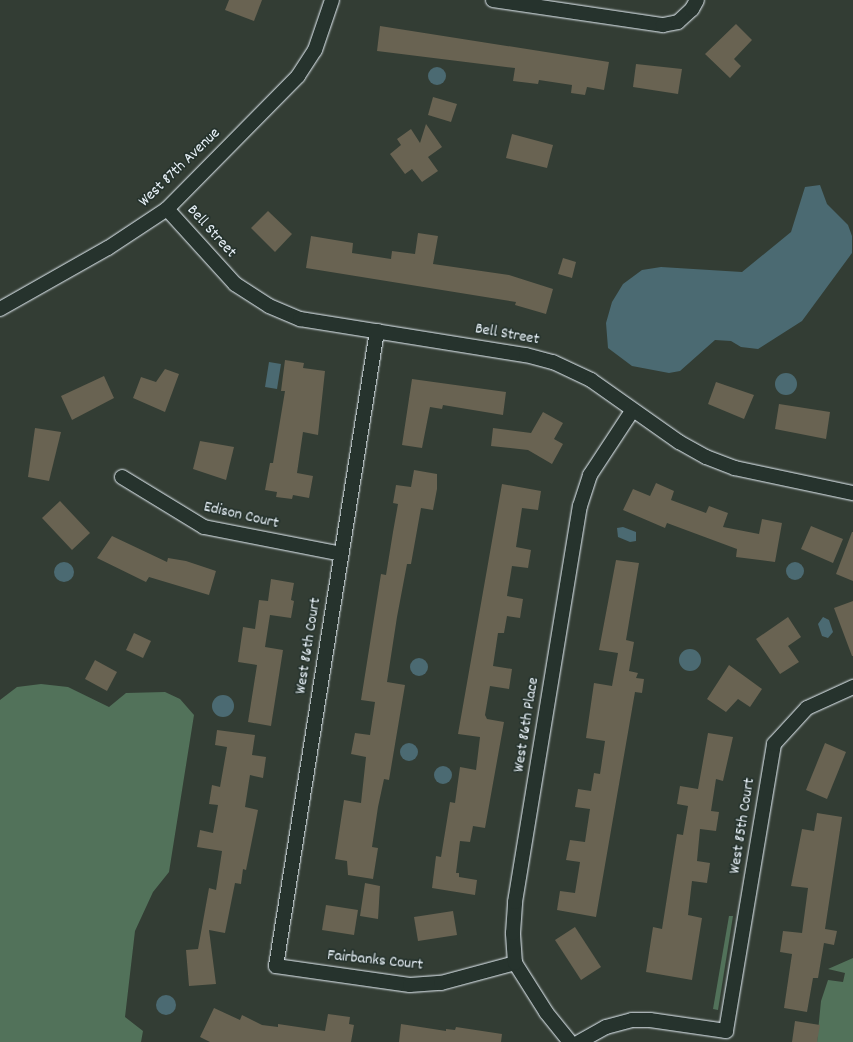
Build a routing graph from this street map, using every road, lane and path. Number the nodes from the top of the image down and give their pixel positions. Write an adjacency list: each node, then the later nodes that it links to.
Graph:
1 (332, 0): 4 (street, West 87th Avenue)
2 (493, 0): 3 (street)
3 (697, 0)
4 (167, 209): 5 (street, West 87th Avenue); 6 (street, Bell Street)
5 (0, 309)
6 (377, 331): 7 (street, Bell Street); 10 (street, West 86th Court)
7 (632, 411): 9 (street, Bell Street); 12 (street, West 86th Place)
8 (122, 477): 10 (street, Edison Court)
9 (853, 493)
10 (341, 554): 13 (street, West 86th Court)
11 (853, 687): 15 (street, West 85th Court)
12 (515, 963): 13 (street, Fairbanks Court); 14 (street, West 86th Place)
13 (276, 966)
14 (570, 1042)
15 (579, 1042)

